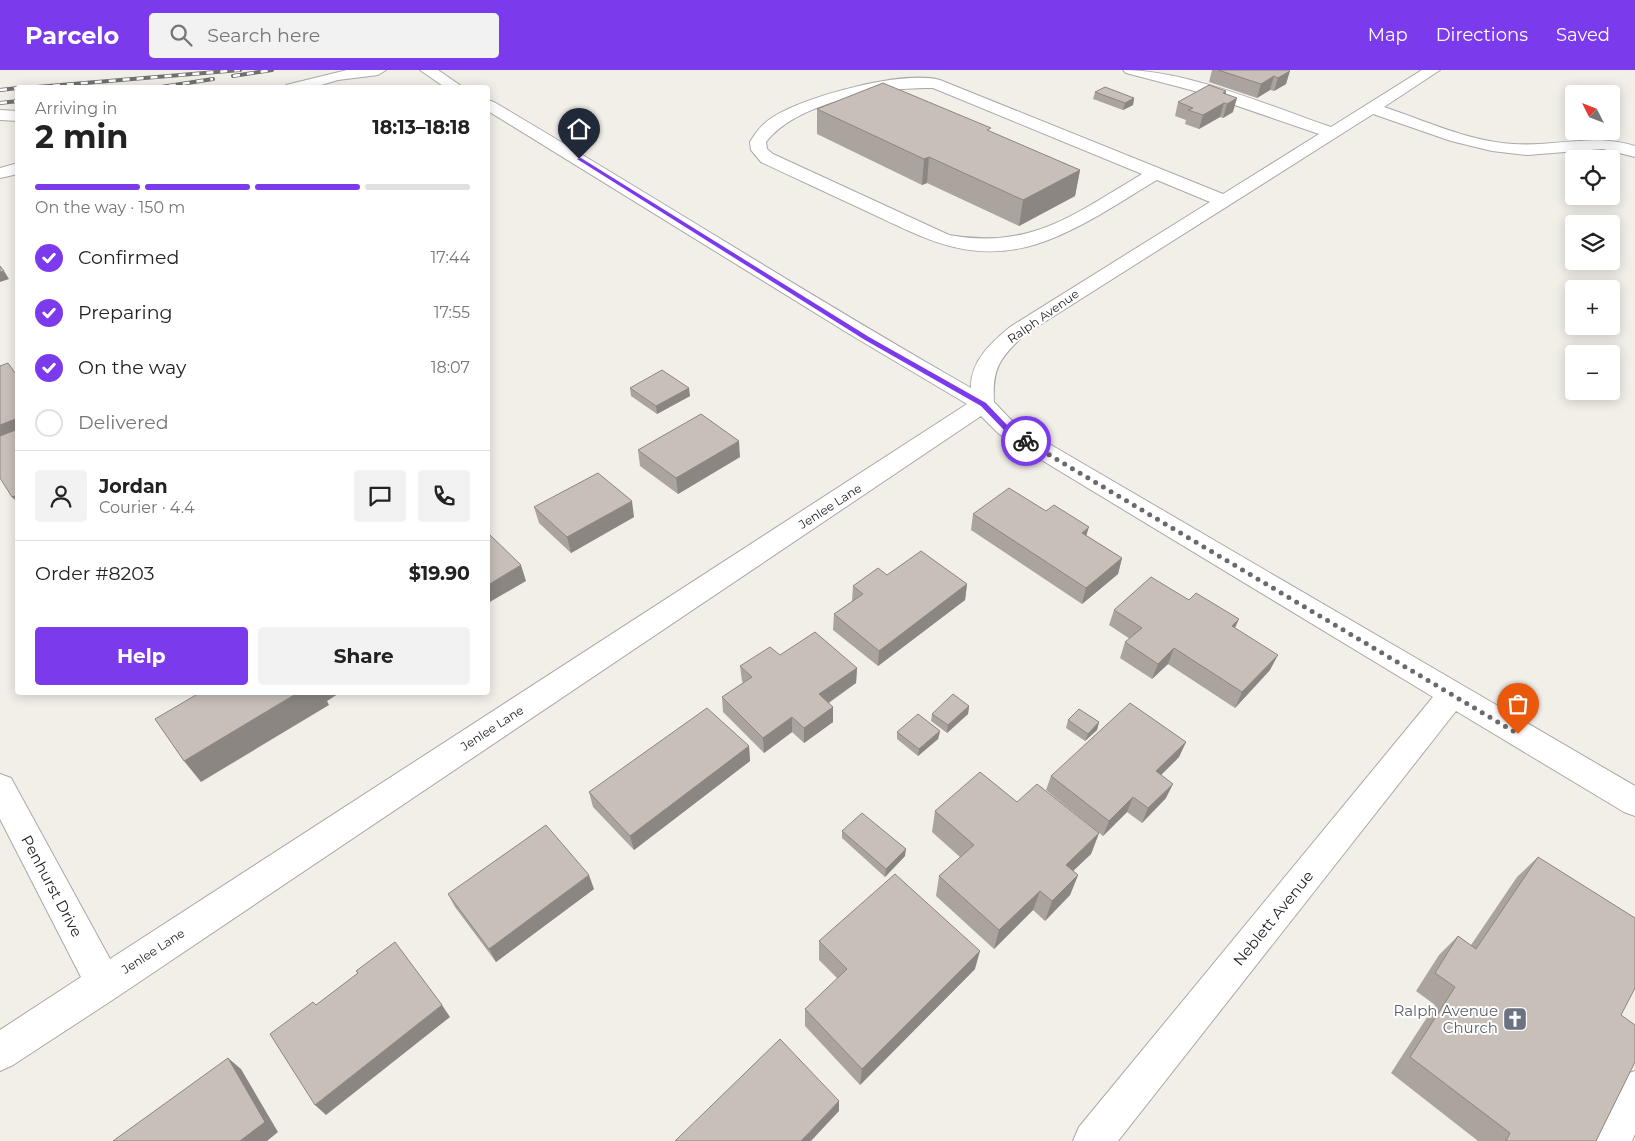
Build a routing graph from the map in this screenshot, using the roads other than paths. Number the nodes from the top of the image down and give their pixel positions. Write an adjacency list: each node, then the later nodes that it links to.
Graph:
1 (378, 70): 5 (street)
2 (428, 70): 6 (street)
3 (1131, 70): 11 (street)
4 (1432, 70): 8 (street, Ralph Avenue)
5 (302, 85)
6 (452, 85)
7 (490, 106): 17 (street)
8 (1370, 108): 11 (street, Ralph Avenue); 12 (street)
9 (0, 115): 10 (street)
10 (15, 116)
11 (1331, 132): 16 (street, Ralph Avenue)
12 (1635, 152)
13 (15, 169): 14 (street)
14 (0, 173)
15 (1156, 173): 15 (street); 16 (street)
16 (1222, 200): 17 (street, Ralph Avenue)
17 (983, 404): 18 (street); 21 (street, Jenlee Lane)
18 (1452, 694): 20 (street); 24 (street, Neblett Avenue)
19 (0, 788): 21 (street, Penhurst Drive)
20 (1635, 802)
21 (104, 984): 22 (street, Jenlee Lane)
22 (0, 1052)
23 (1635, 1090): 25 (street)
24 (1093, 1141)
25 (1611, 1141)

